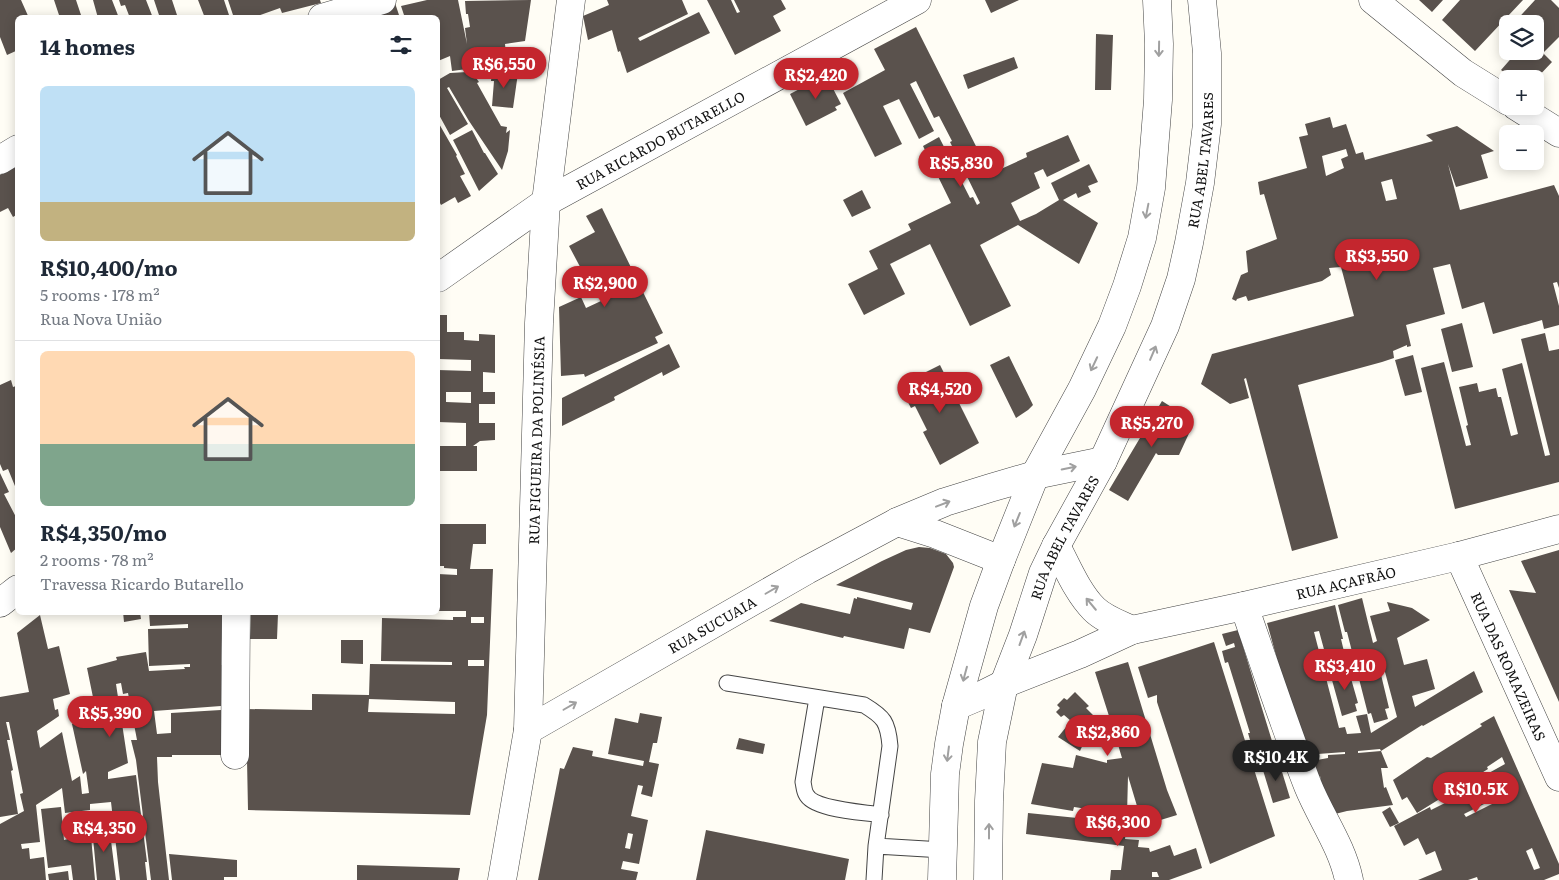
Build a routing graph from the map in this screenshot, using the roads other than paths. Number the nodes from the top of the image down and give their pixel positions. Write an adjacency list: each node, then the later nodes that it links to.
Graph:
1 (382, 0): 7 (street)
2 (571, 0): 13 (street, RUA FIGUEIRA DA POLINÉSIA)
3 (917, 0): 13 (street, RUA RICARDO BUTARELLO)
4 (1157, 0): 16 (street, one-way to 16)
5 (1202, 0): 15 (street, RUA ABEL TAVARES, one-way to 5)
6 (1373, 0): 8 (street)
7 (332, 15)
8 (1499, 95)
9 (1530, 115): 10 (street)
10 (1559, 133)
11 (15, 151): 12 (street)
12 (0, 160)
13 (546, 202): 14 (street, RUA RICARDO BUTARELLO); 31 (street, RUA FIGUEIRA DA POLINÉSIA)
14 (440, 277)
15 (1103, 461): 16 (street, RUA SUCUAIA, one-way to 15); 19 (street, RUA ABEL TAVARES)
16 (1035, 475): 17 (street, RUA SUCUAIA, one-way to 16); 21 (street, one-way to 21)
17 (898, 522): 21 (street); 31 (street, RUA SUCUAIA, one-way to 17)
18 (1559, 529): 20 (street, RUA AÇAFRÃO)
19 (1056, 546): 26 (street, one-way to 19); 28 (street, RUA ABEL TAVARES, one-way to 19)
20 (1459, 556): 24 (street, RUA AÇAFRÃO); 33 (street, RUA DAS ROMAZEIRAS)
21 (1000, 560): 30 (street, one-way to 30)
22 (15, 591): 23 (street)
23 (0, 603)
24 (1244, 606): 26 (street, RUA AÇAFRÃO); 41 (street)
25 (236, 615): 32 (street)
26 (1132, 630): 28 (street, RUA AÇAFRÃO)
27 (727, 683): 29 (lane)
28 (1004, 684): 30 (street, RUA AÇAFRÃO); 40 (street, RUA ABEL TAVARES, one-way to 28)
29 (816, 698): 34 (lane); 34 (lane)
30 (956, 706): 36 (street, one-way to 36)
31 (528, 730): 37 (street, RUA FIGUEIRA DA POLINÉSIA)
32 (235, 755)
33 (1559, 777)
34 (881, 815): 35 (lane)
35 (876, 846): 36 (lane); 38 (lane)
36 (943, 850): 39 (street)
37 (502, 880)
38 (874, 880)
39 (942, 880)
40 (988, 880)
41 (1350, 880)

